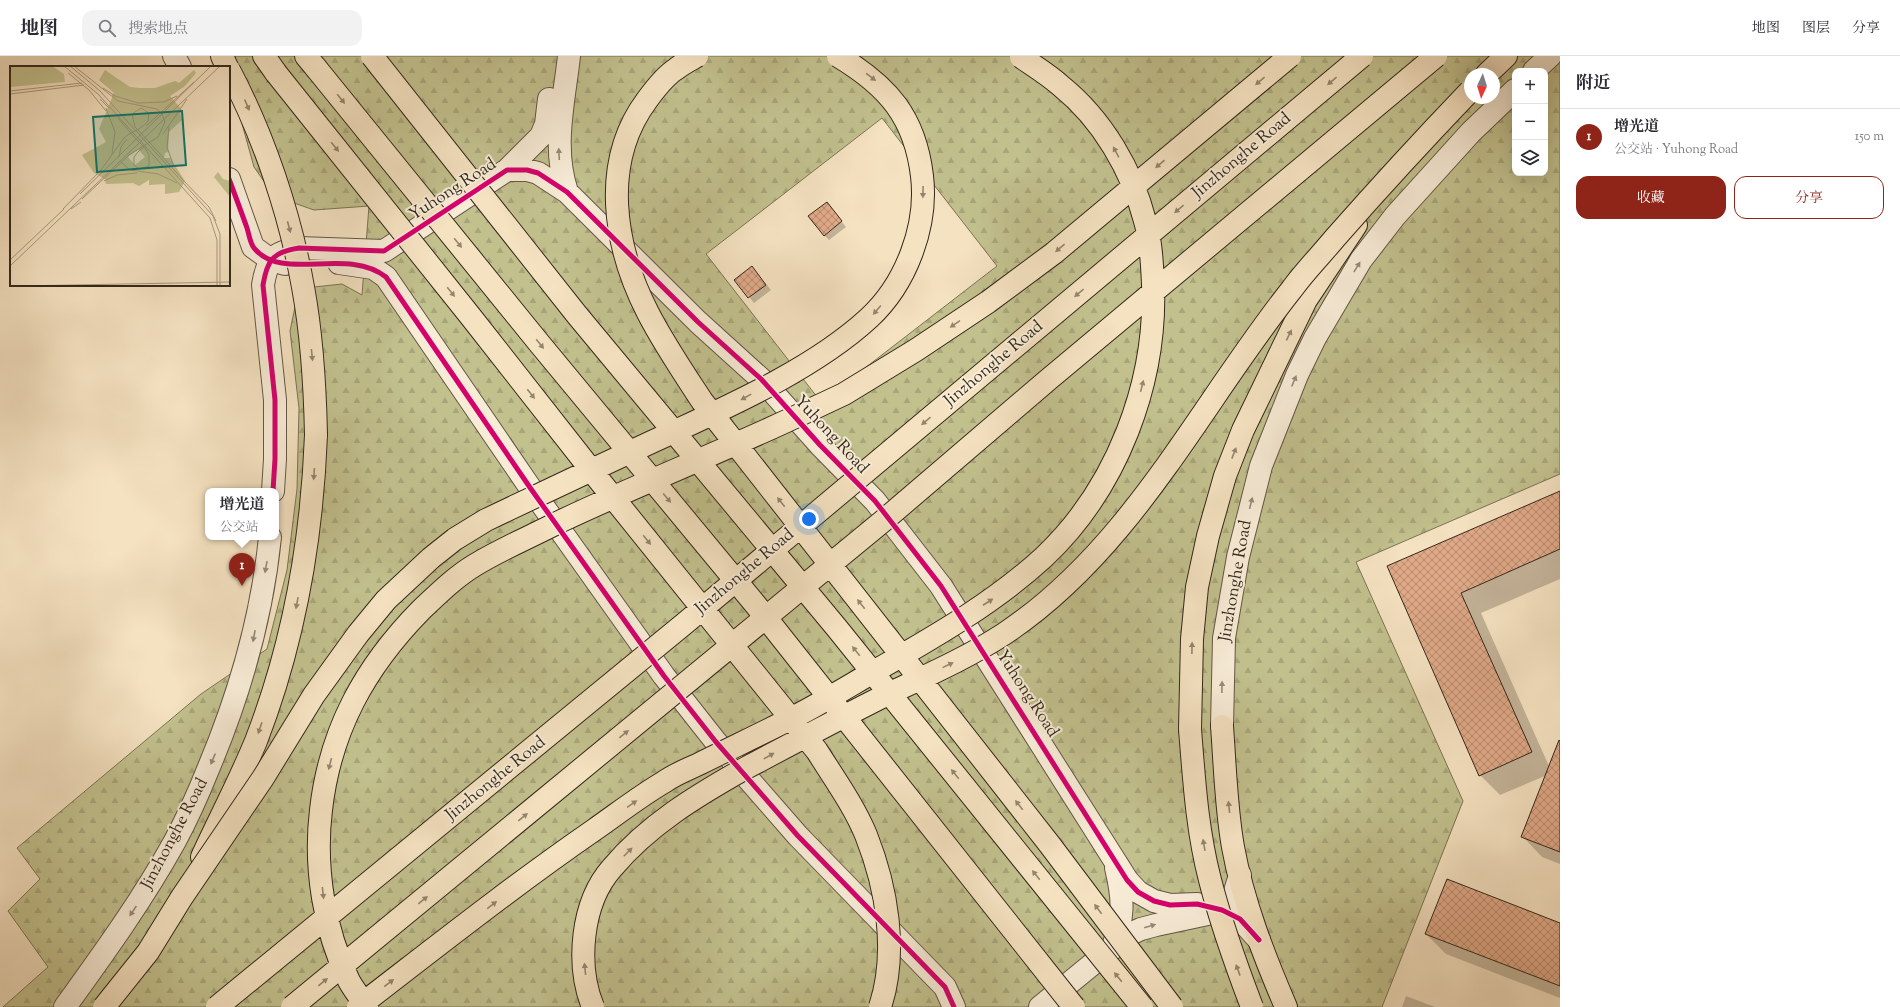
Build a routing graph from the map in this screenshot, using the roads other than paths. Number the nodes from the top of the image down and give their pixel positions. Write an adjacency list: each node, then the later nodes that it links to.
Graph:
1 (174, 56): 16 (street)
2 (222, 56): 17 (main road)
3 (264, 56): 49 (main road, one-way to 49, bridge)
4 (306, 56): 53 (main road, Yuhong Road, one-way to 53, bridge)
5 (372, 56): 54 (main road, Yuhong Road, one-way to 5, bridge)
6 (554, 56): 23 (street, Yuhong Road)
7 (569, 56): 26 (street, Yuhong Road, one-way to 7)
8 (697, 56): 55 (main road, one-way to 8, bridge)
9 (838, 56): 37 (main road, one-way to 37, bridge)
10 (1020, 56): 46 (main road, one-way to 10, bridge)
11 (1290, 56): 47 (main road, one-way to 47, bridge)
12 (1362, 56): 44 (main road, Jinzhonghe Road, one-way to 44, bridge)
13 (1436, 56): 45 (main road, one-way to 13, bridge)
14 (1506, 56): 18 (main road)
15 (1550, 56): 19 (street)
16 (179, 66)
17 (227, 66)
18 (1493, 68)
19 (1537, 68)
20 (230, 72): 37 (main road, one-way to 37, bridge)
21 (1512, 93): 34 (street, Jinzhonghe Road, one-way to 21)
22 (1464, 97): 24 (main road, bridge)
23 (507, 170): 26 (street, Yuhong Road); 27 (street, Yuhong Road)
24 (1391, 173): 48 (main road, one-way to 24, bridge); 56 (main road, one-way to 24, bridge)
25 (230, 182): 28 (street)
26 (567, 192): 35 (street, Yuhong Road)
27 (396, 244): 29 (street, Yuhong Road); 31 (street)
28 (253, 247): 29 (street); 30 (street)
29 (271, 260): 30 (street); 31 (street)
30 (263, 285): 32 (street)
31 (393, 286): 41 (street)
32 (273, 488)
33 (270, 540): 42 (street, Jinzhonghe Road, one-way to 42)
34 (1222, 726): 36 (main road, one-way to 34)
35 (1114, 860): 38 (street, Yuhong Road); 40 (street)
36 (1240, 875): 38 (street); 39 (main road)
37 (182, 897): 43 (main road, bridge)
38 (1222, 910): 39 (street, Yuhong Road); 40 (street, one-way to 38)
39 (1259, 940): 57 (main road)
40 (1112, 949): 52 (street)
41 (945, 988): 50 (street); 51 (street)
42 (65, 1007)
43 (104, 1007)
44 (217, 1007)
45 (292, 1007)
46 (358, 1007)
47 (367, 1007)
48 (593, 1007)
49 (880, 1007)
50 (954, 1007)
51 (969, 1007)
52 (1040, 1007)
53 (1074, 1007)
54 (1142, 1007)
55 (1172, 1007)
56 (1252, 1007)
57 (1286, 1007)

